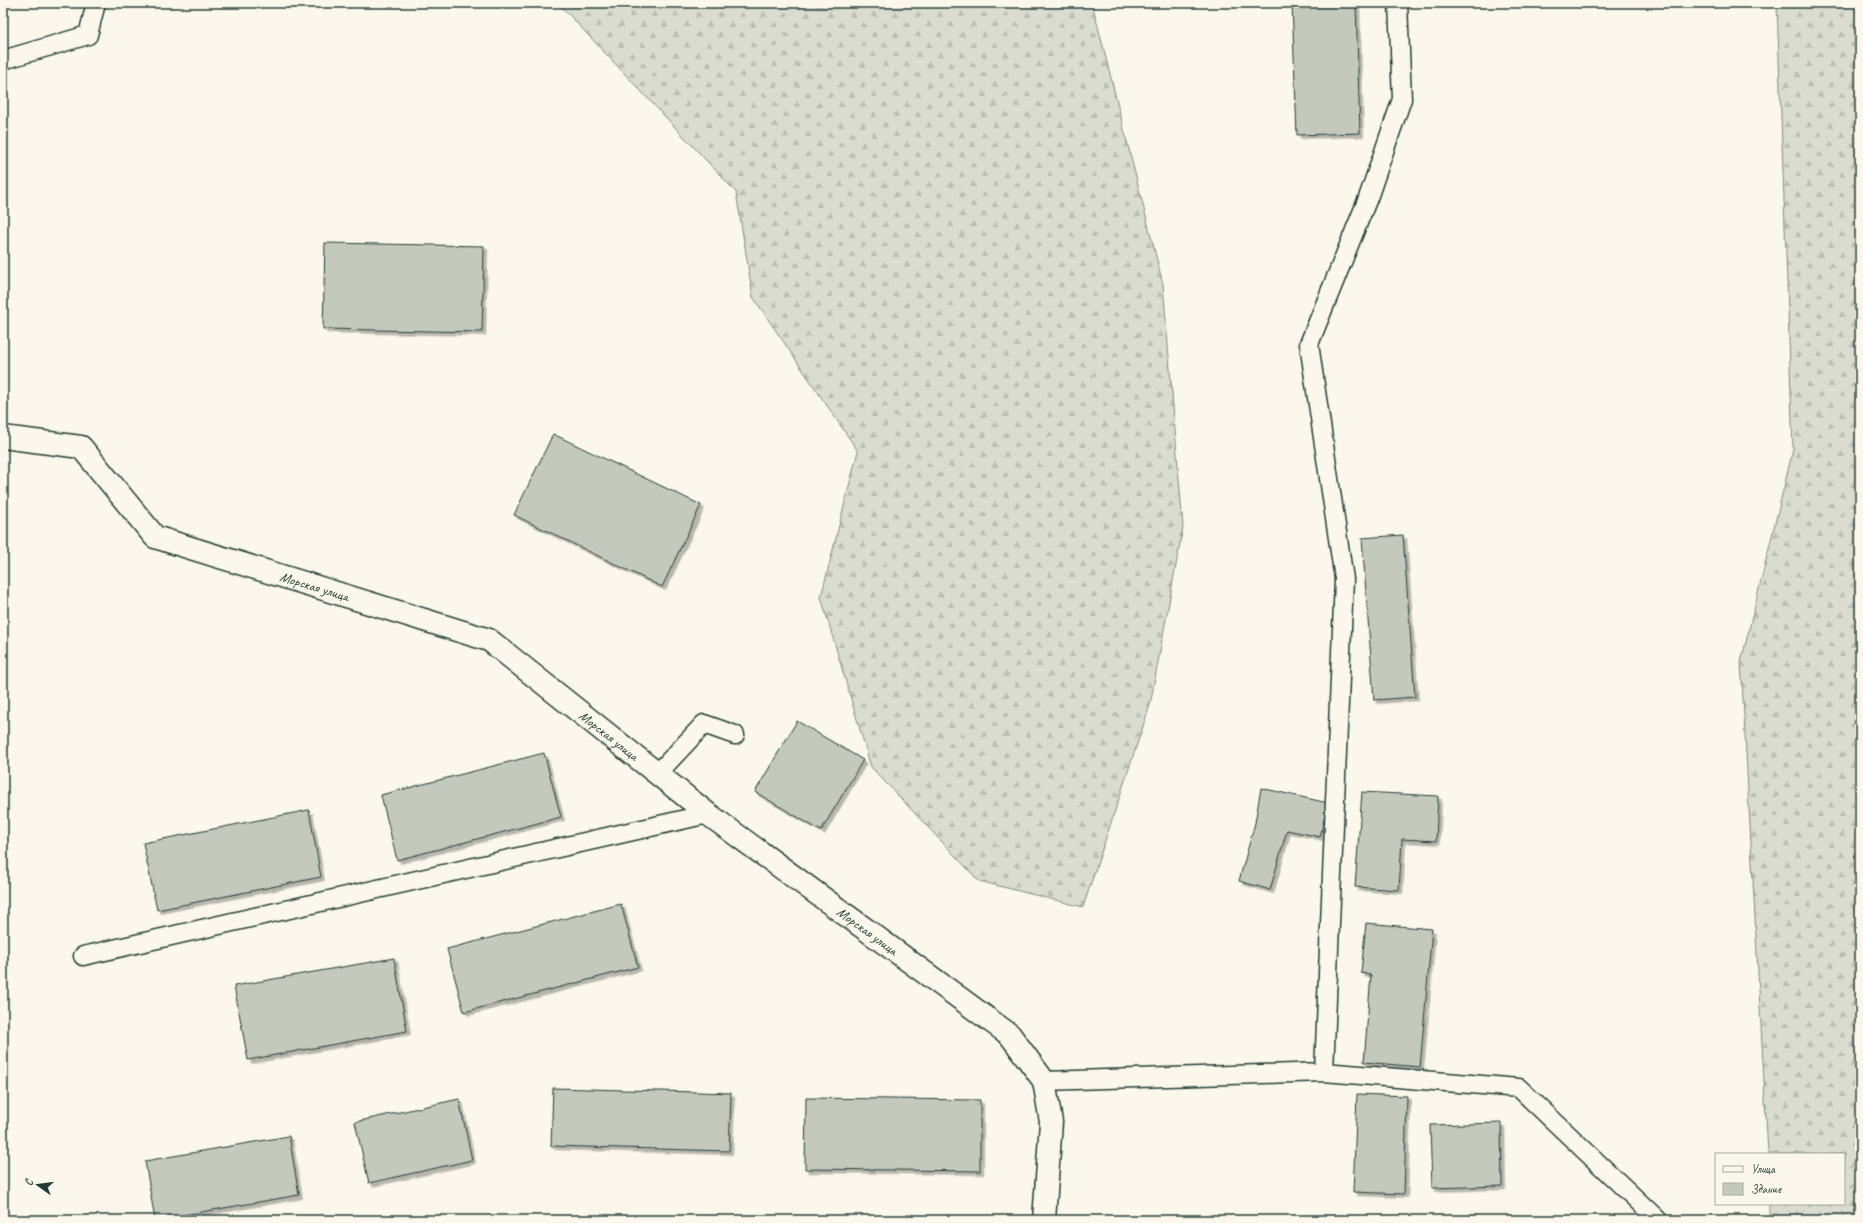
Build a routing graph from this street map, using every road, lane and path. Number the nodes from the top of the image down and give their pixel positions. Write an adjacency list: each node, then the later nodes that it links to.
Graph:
1 (96, 3): 3 (lane)
2 (1398, 3): 9 (lane)
3 (3, 60)
4 (3, 436): 6 (street, Морская улица)
5 (735, 735): 6 (lane)
6 (657, 774): 7 (street, Морская улица)
7 (708, 814): 8 (lane); 10 (street, Морская улица)
8 (83, 956)
9 (1324, 1072): 10 (lane); 12 (lane)
10 (1044, 1081): 11 (street, Морская улица)
11 (1044, 1220)
12 (1658, 1220)

